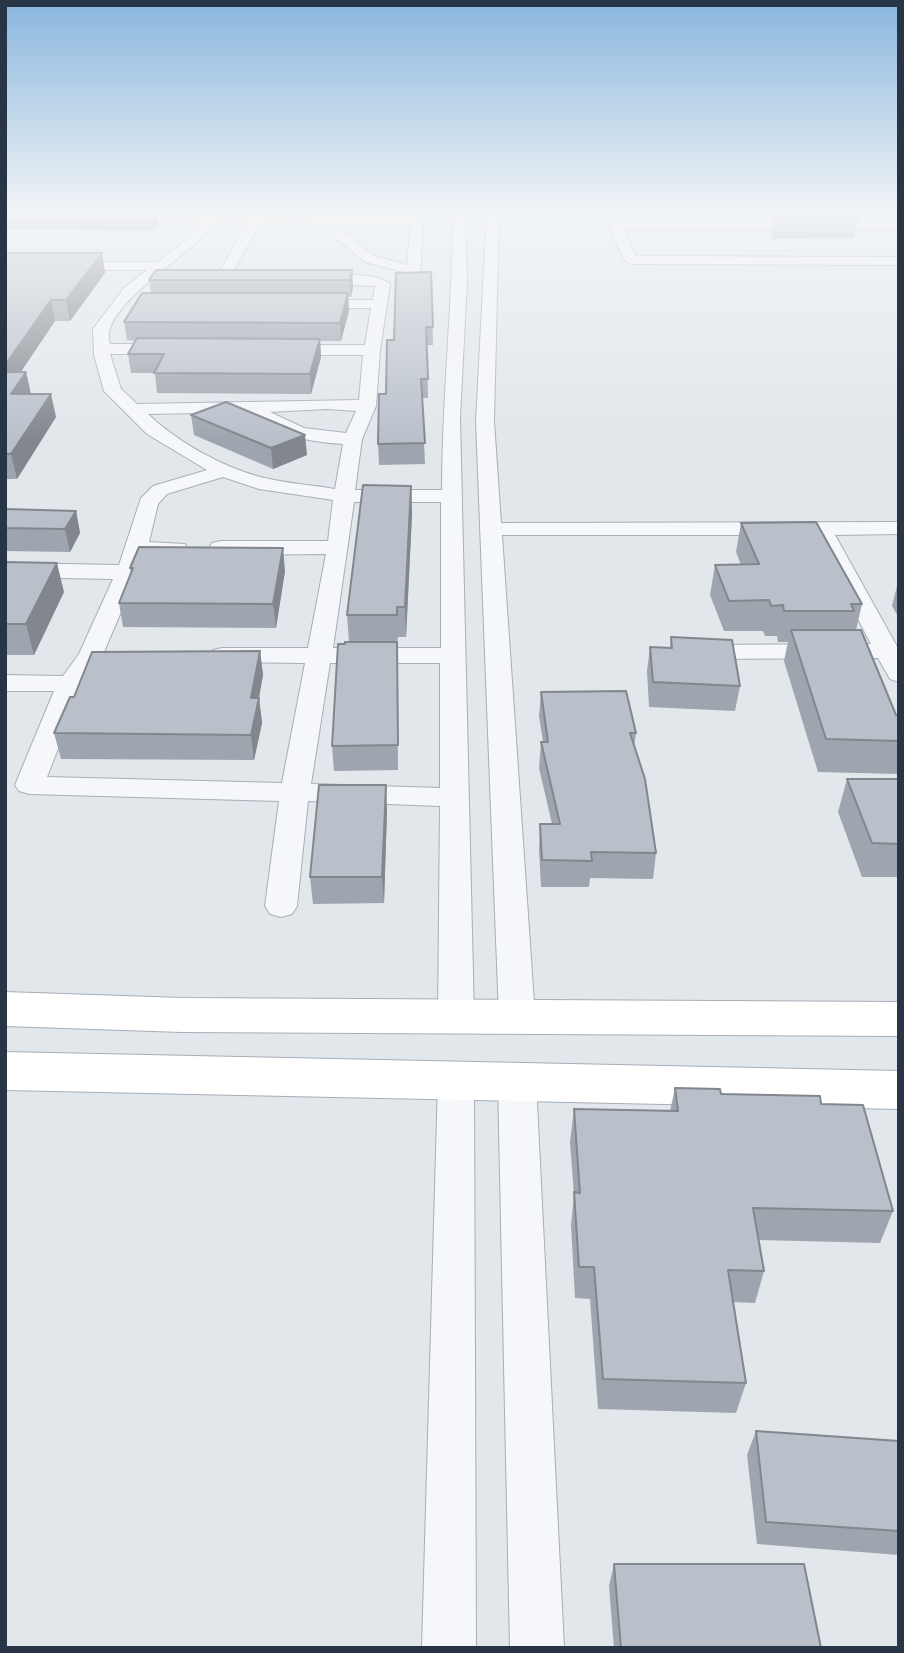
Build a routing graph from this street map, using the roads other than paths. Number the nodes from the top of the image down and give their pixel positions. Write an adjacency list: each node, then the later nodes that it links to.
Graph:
1 (135, 287): 7 (street)
2 (383, 287): 6 (street)
3 (454, 287): 17 (street)
4 (491, 287): 19 (street)
5 (298, 304): 6 (street)
6 (380, 304): 10 (street)
7 (102, 349): 8 (street); 13 (street)
8 (183, 349)
9 (264, 350): 10 (street)
10 (372, 350): 12 (street)
11 (254, 407): 12 (street); 13 (street); 14 (street)
12 (367, 407): 14 (street)
13 (133, 409): 15 (street)
14 (353, 439): 16 (street)
15 (223, 471): 16 (street); 23 (street)
16 (344, 496): 17 (street); 22 (street)
17 (452, 496): 32 (street)
18 (899, 528): 19 (street)
19 (491, 534): 20 (street); 41 (street)
20 (827, 539): 21 (street); 26 (street)
21 (899, 539)
22 (338, 547): 23 (street); 31 (street)
23 (137, 549): 25 (street)
24 (5, 570): 25 (street)
25 (128, 572): 28 (street)
26 (886, 651): 27 (street); 33 (street)
27 (670, 652)
28 (91, 654): 29 (street); 35 (street)
29 (118, 654)
30 (198, 655): 31 (street)
31 (320, 655): 32 (street); 36 (street)
32 (453, 656): 37 (street)
33 (899, 674)
34 (5, 683): 35 (street)
35 (70, 684): 36 (street)
36 (295, 792): 37 (street); 38 (street)
37 (454, 797): 40 (street)
38 (281, 906)
39 (5, 1009): 40 (street)
40 (456, 1017): 41 (street)
41 (517, 1017): 42 (street)
42 (899, 1019)
43 (5, 1071): 44 (street)
44 (456, 1081): 45 (street); 47 (street)
45 (517, 1082): 46 (street); 48 (street)
46 (899, 1090)
47 (449, 1648)
48 (537, 1648)

